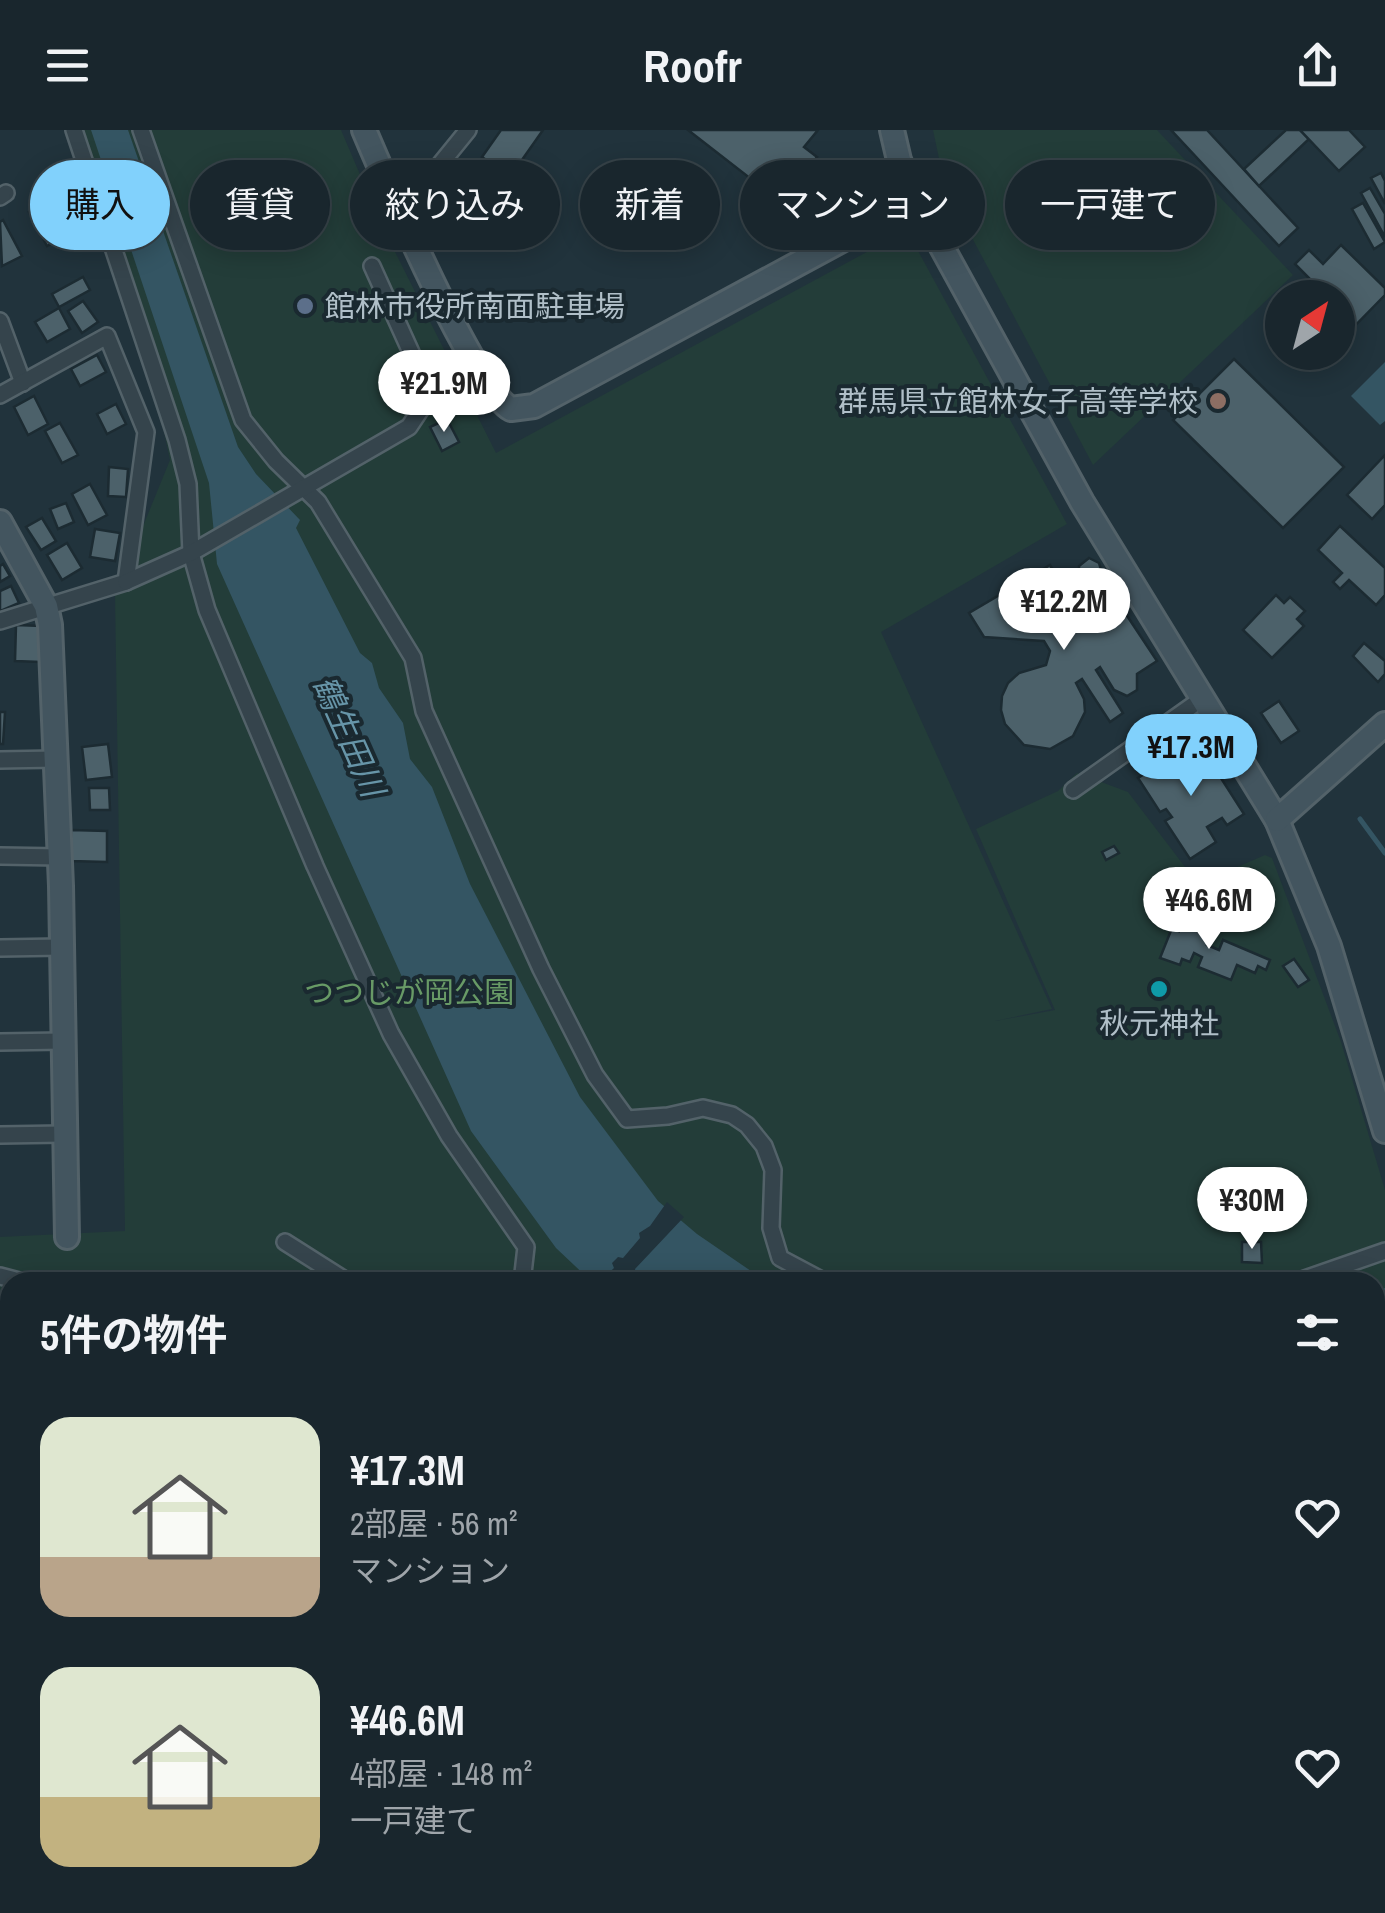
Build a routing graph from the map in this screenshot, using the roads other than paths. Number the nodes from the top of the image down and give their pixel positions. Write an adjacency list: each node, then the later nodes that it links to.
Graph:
1 (74, 130): 18 (street)
2 (141, 130): 16 (street)
3 (364, 130): 6 (street)
4 (468, 130): 7 (street)
5 (892, 130): 8 (street)
6 (377, 160)
7 (444, 160)
8 (899, 160)
9 (420, 250): 10 (street)
10 (822, 250)
11 (943, 250): 22 (street)
12 (372, 266): 16 (street)
13 (0, 321): 14 (street)
14 (23, 383): 15 (street); 19 (street)
15 (0, 396)
16 (298, 492): 18 (street); 42 (street)
17 (0, 522): 20 (street)
18 (196, 550): 19 (street); 41 (street)
19 (126, 582): 20 (street)
20 (46, 606): 21 (street); 24 (street)
21 (0, 621)
22 (1204, 698): 26 (street); 27 (street)
23 (1385, 724): 27 (street)
24 (56, 759): 25 (street); 29 (street)
25 (0, 760)
26 (1073, 790)
27 (1278, 820): 34 (street)
28 (0, 856): 29 (street)
29 (60, 857): 30 (street)
30 (62, 947): 31 (street); 32 (street)
31 (0, 948)
32 (63, 1041): 33 (street); 35 (street)
33 (0, 1042)
34 (1385, 1132)
35 (64, 1134): 36 (street); 37 (street)
36 (0, 1135)
37 (67, 1237)
38 (284, 1242): 40 (street)
39 (1385, 1251): 43 (street)
40 (332, 1272)
41 (523, 1272)
42 (806, 1272)
43 (1325, 1272)

